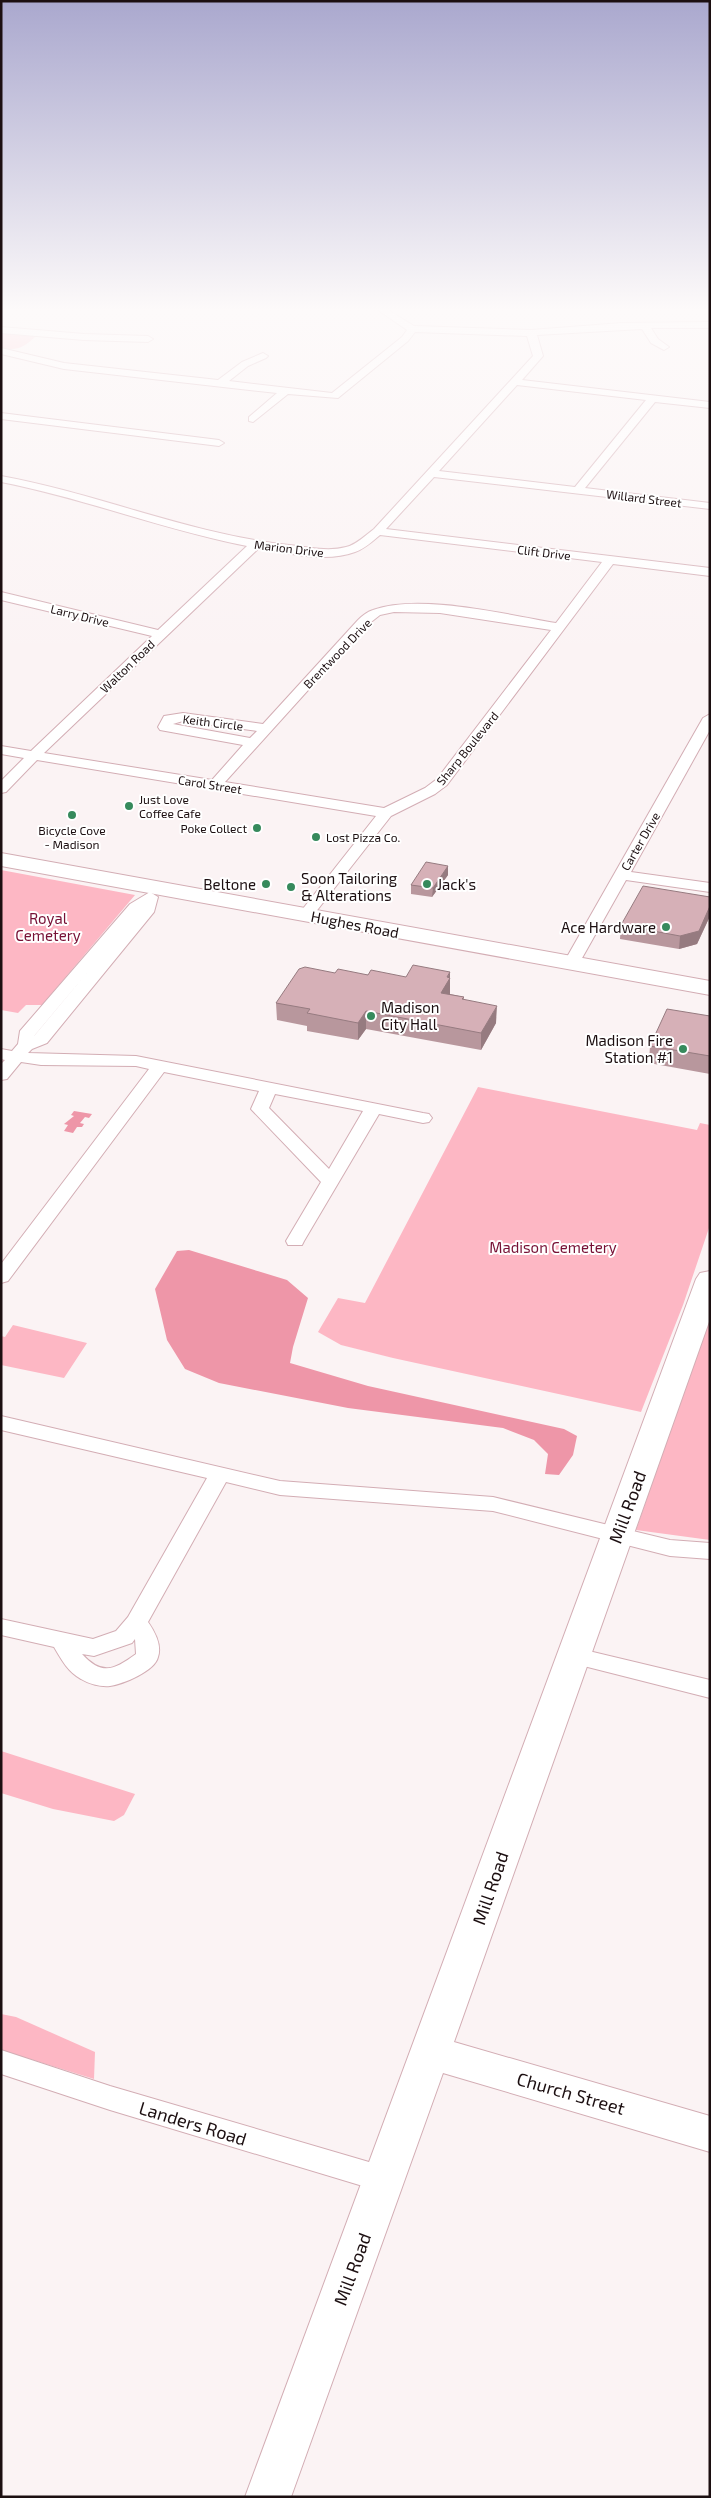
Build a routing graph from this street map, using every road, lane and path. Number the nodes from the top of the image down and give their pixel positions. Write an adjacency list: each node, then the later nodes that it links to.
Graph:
1 (86, 427): 4 (street)
2 (473, 427): 5 (street, Marion Drive)
3 (630, 427): 7 (street)
4 (218, 443)
5 (430, 473): 7 (street, Willard Street); 9 (street, Marion Drive)
6 (1, 479): 10 (street, Marion Drive)
7 (578, 490): 8 (street, Willard Street)
8 (710, 506)
9 (378, 531): 10 (street, Marion Drive); 11 (street, Clift Drive)
10 (254, 545): 15 (street, Walton Road)
11 (610, 560): 12 (street, Clift Drive); 14 (street, Sharp Boulevard)
12 (710, 572)
13 (4, 599): 15 (street, Larry Drive)
14 (558, 627): 17 (street, Brentwood Drive); 23 (street, Sharp Boulevard)
15 (160, 634): 20 (street, Walton Road)
16 (710, 718): 25 (street, Carter Drive)
17 (266, 728): 18 (street, Brentwood Drive); 18 (street, Keith Circle)
18 (254, 743): 21 (street, Brentwood Drive)
19 (1, 750): 20 (street, Carol Street)
20 (35, 756): 21 (street, Carol Street); 22 (street, Walton Road)
21 (215, 785): 23 (street, Carol Street)
22 (1, 789)
23 (386, 813): 28 (street, Sharp Boulevard)
24 (1, 859): 27 (street, Hughes Road)
25 (621, 875): 26 (street); 29 (street, Carter Drive)
26 (710, 888)
27 (154, 892): 28 (street, Hughes Road); 31 (street)
28 (306, 915): 29 (street, Hughes Road)
29 (571, 964): 30 (street, Hughes Road)
30 (709, 989)
31 (15, 1052): 32 (street); 33 (street)
32 (160, 1066): 34 (street); 39 (street)
33 (1, 1075)
34 (269, 1088): 35 (street); 37 (street)
35 (373, 1108): 36 (street); 37 (street)
36 (424, 1118)
37 (330, 1181): 38 (street)
38 (295, 1241)
39 (1, 1277)
40 (710, 1279): 43 (street, Mill Road)
41 (1, 1422): 42 (street)
42 (220, 1474): 43 (street); 45 (street)
43 (616, 1536): 44 (street); 48 (street, Mill Road)
44 (710, 1551)
45 (136, 1622): 47 (street); 47 (street)
46 (1, 1626): 47 (street)
47 (62, 1642)
48 (572, 1655): 49 (street); 50 (street, Mill Road)
49 (710, 1689)
50 (432, 2053): 52 (street, Church Street); 53 (street, Mill Road)
51 (1, 2062): 53 (street, Landers Road)
52 (710, 2134)
53 (386, 2180): 54 (street, Mill Road)
54 (268, 2497)

